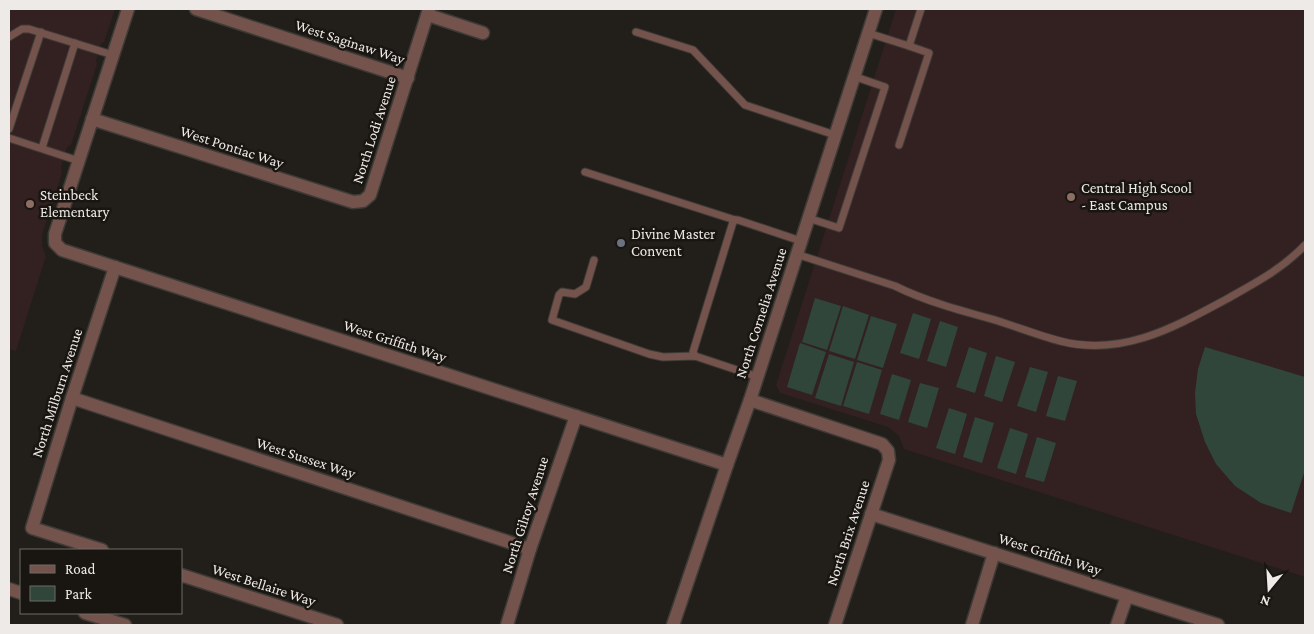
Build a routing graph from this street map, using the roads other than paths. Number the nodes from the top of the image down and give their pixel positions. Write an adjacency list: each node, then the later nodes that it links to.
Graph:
1 (128, 9): 13 (street)
2 (196, 9): 15 (street, West Saginaw Way)
3 (876, 9): 9 (street, North Cornelia Avenue)
4 (922, 9): 12 (lane)
5 (428, 12): 8 (street); 15 (street, North Lodi Avenue)
6 (41, 32): 10 (lane); 11 (lane); 17 (lane)
7 (636, 32): 18 (lane)
8 (483, 33)
9 (868, 33): 12 (lane); 14 (street, North Cornelia Avenue)
10 (9, 37)
11 (75, 43): 13 (lane); 21 (lane)
12 (909, 46): 20 (lane)
13 (113, 56): 16 (street)
14 (853, 76): 18 (street, North Cornelia Avenue); 25 (lane)
15 (408, 78): 24 (street, North Lodi Avenue)
16 (92, 119): 22 (street); 24 (street, West Pontiac Way)
17 (9, 129)
18 (835, 134): 25 (street, North Cornelia Avenue)
19 (9, 138): 21 (lane)
20 (899, 145)
21 (42, 148): 22 (lane)
22 (79, 161): 31 (street, West Griffith Way)
23 (585, 172): 26 (lane)
24 (364, 201)
25 (808, 218): 27 (street, North Cornelia Avenue)
26 (735, 220): 27 (lane); 32 (lane)
27 (800, 241): 29 (street, North Cornelia Avenue)
28 (1305, 245): 29 (lane)
29 (796, 254): 33 (street, North Cornelia Avenue)
30 (594, 260): 32 (lane)
31 (115, 268): 34 (street, North Milburn Avenue); 36 (street, West Griffith Way)
32 (695, 356): 33 (lane)
33 (758, 377): 35 (street, North Cornelia Avenue)
34 (72, 398): 39 (street, North Milburn Avenue); 40 (street, West Sussex Way)
35 (750, 400): 37 (street, North Cornelia Avenue); 38 (street, North Brix Avenue)
36 (576, 416): 37 (street, West Griffith Way); 40 (street, North Gilroy Avenue)
37 (726, 465): 48 (street, North Cornelia Avenue)
38 (871, 514): 41 (street, West Griffith Way); 49 (street, North Brix Avenue)
39 (99, 549)
40 (530, 549): 47 (street, North Gilroy Avenue)
41 (994, 553): 43 (street, West Griffith Way); 50 (street)
42 (182, 576): 46 (street, West Bellaire Way)
43 (1127, 596): 51 (street); 52 (street, West Griffith Way)
44 (88, 614): 45 (street)
45 (126, 625)
46 (337, 625)
47 (507, 625)
48 (674, 625)
49 (835, 625)
50 (972, 625)
51 (1117, 625)
52 (1218, 625)

